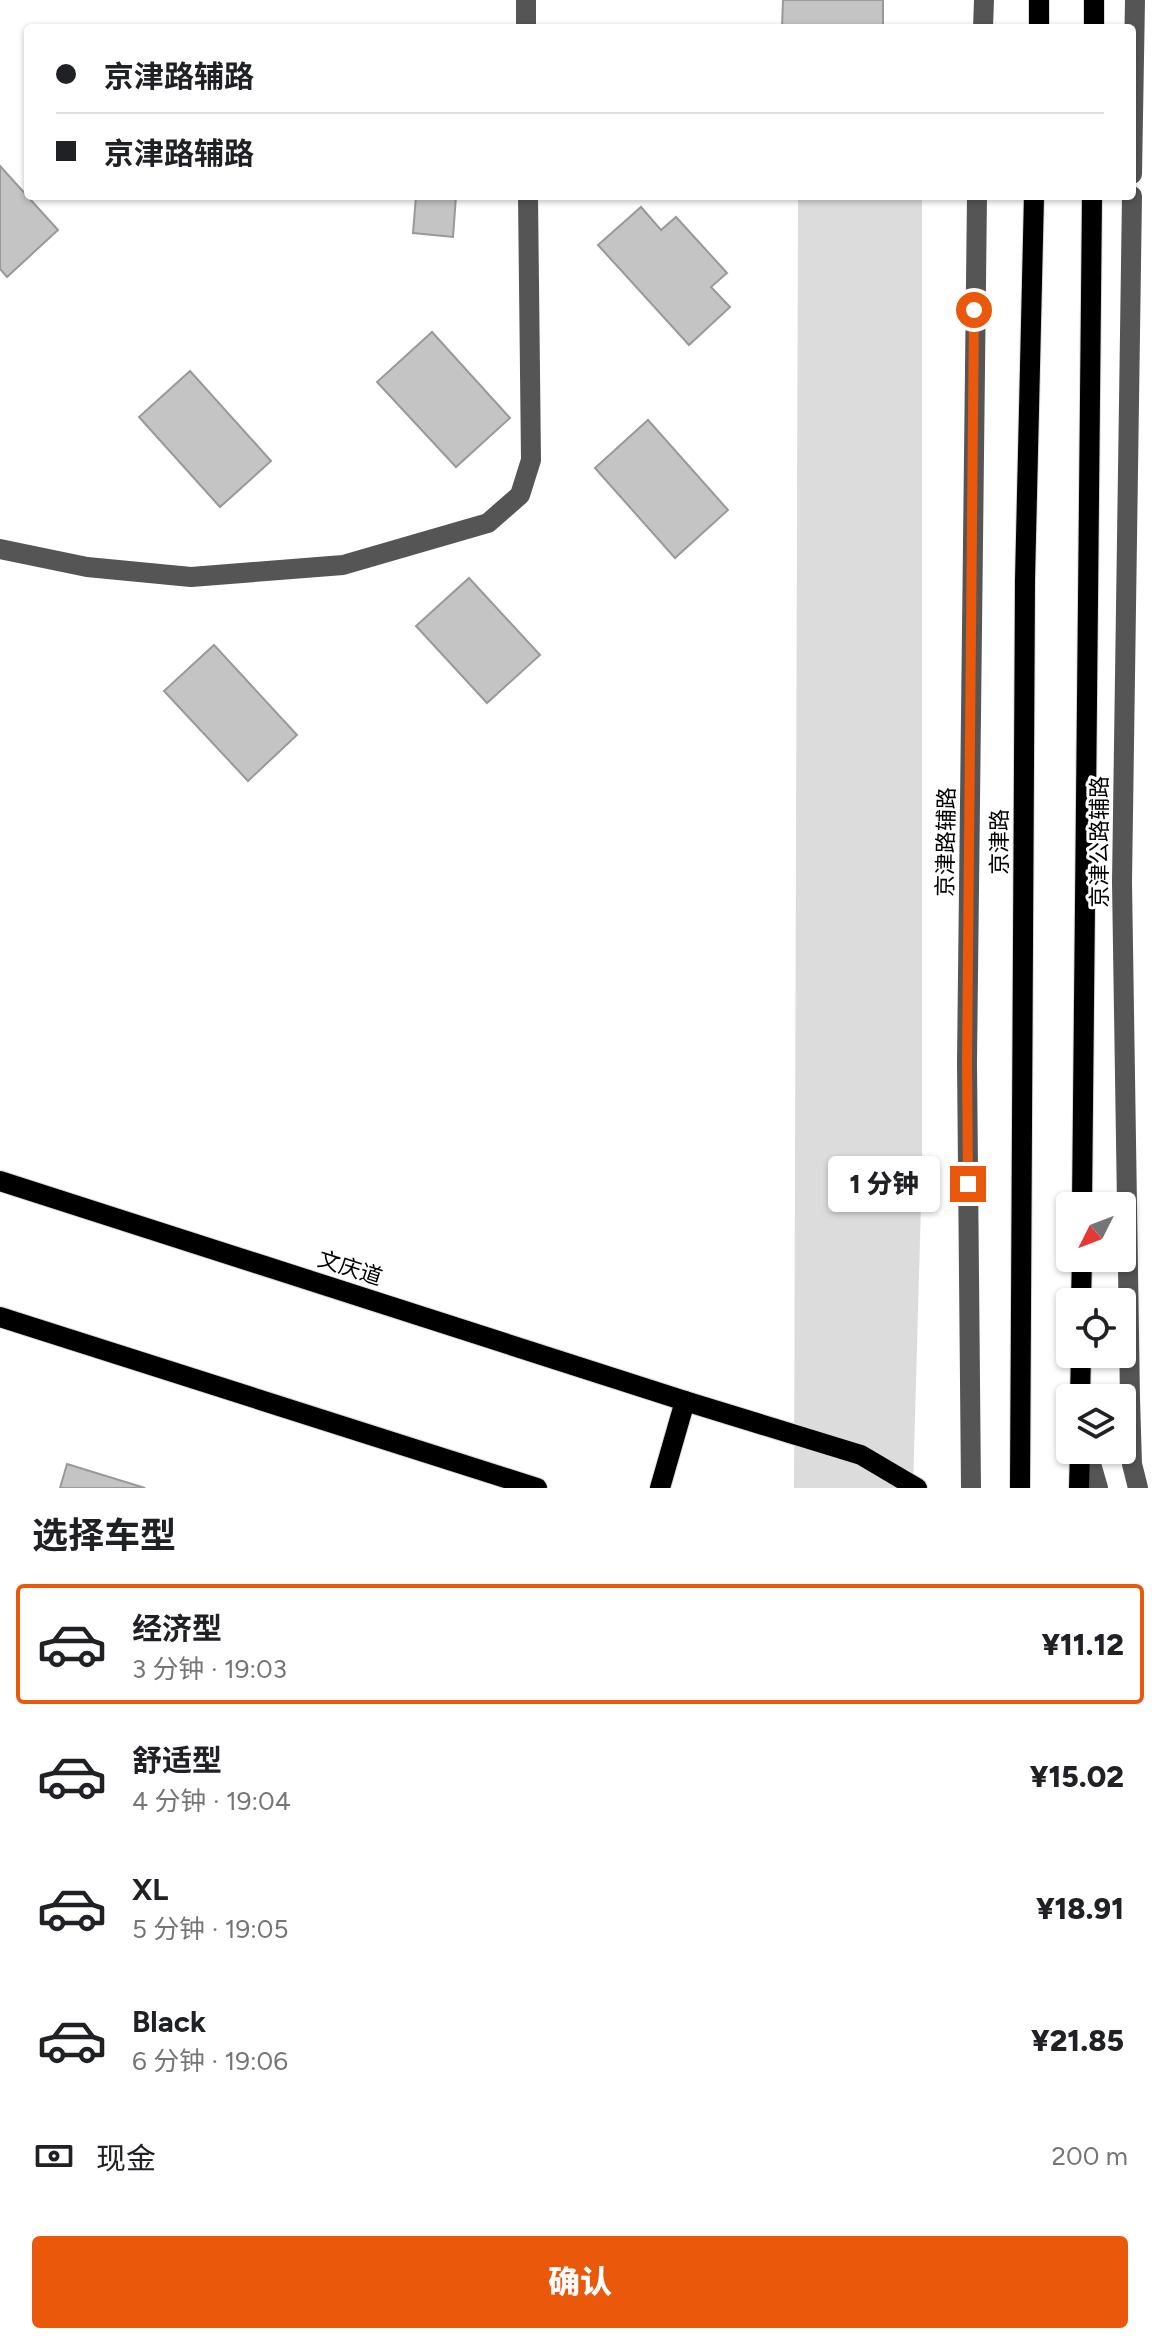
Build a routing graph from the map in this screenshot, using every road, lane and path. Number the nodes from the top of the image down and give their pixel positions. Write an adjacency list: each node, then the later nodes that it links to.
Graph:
1 (526, 0): 6 (street)
2 (984, 0): 7 (street)
3 (1039, 0): 8 (main road)
4 (1094, 0): 9 (main road)
5 (1135, 0): 10 (street)
6 (526, 24)
7 (983, 24)
8 (1039, 24)
9 (1094, 24)
10 (1135, 24)
11 (528, 200): 16 (street)
12 (977, 200): 26 (street, 京津路辅路)
13 (1034, 200): 27 (main road, 京津路)
14 (1092, 200): 18 (main road)
15 (1132, 200): 30 (street, 京津公路辅路)
16 (0, 549)
17 (0, 1181): 20 (main road, 文庆道)
18 (1082, 1192)
19 (0, 1317): 23 (main road)
20 (685, 1401): 24 (main road); 25 (main road, 文庆道)
21 (1080, 1464): 28 (main road)
22 (1090, 1464): 29 (street)
23 (537, 1488)
24 (660, 1488)
25 (917, 1488)
26 (971, 1488)
27 (1020, 1488)
28 (1079, 1488)
29 (1098, 1488)
30 (1138, 1488)

